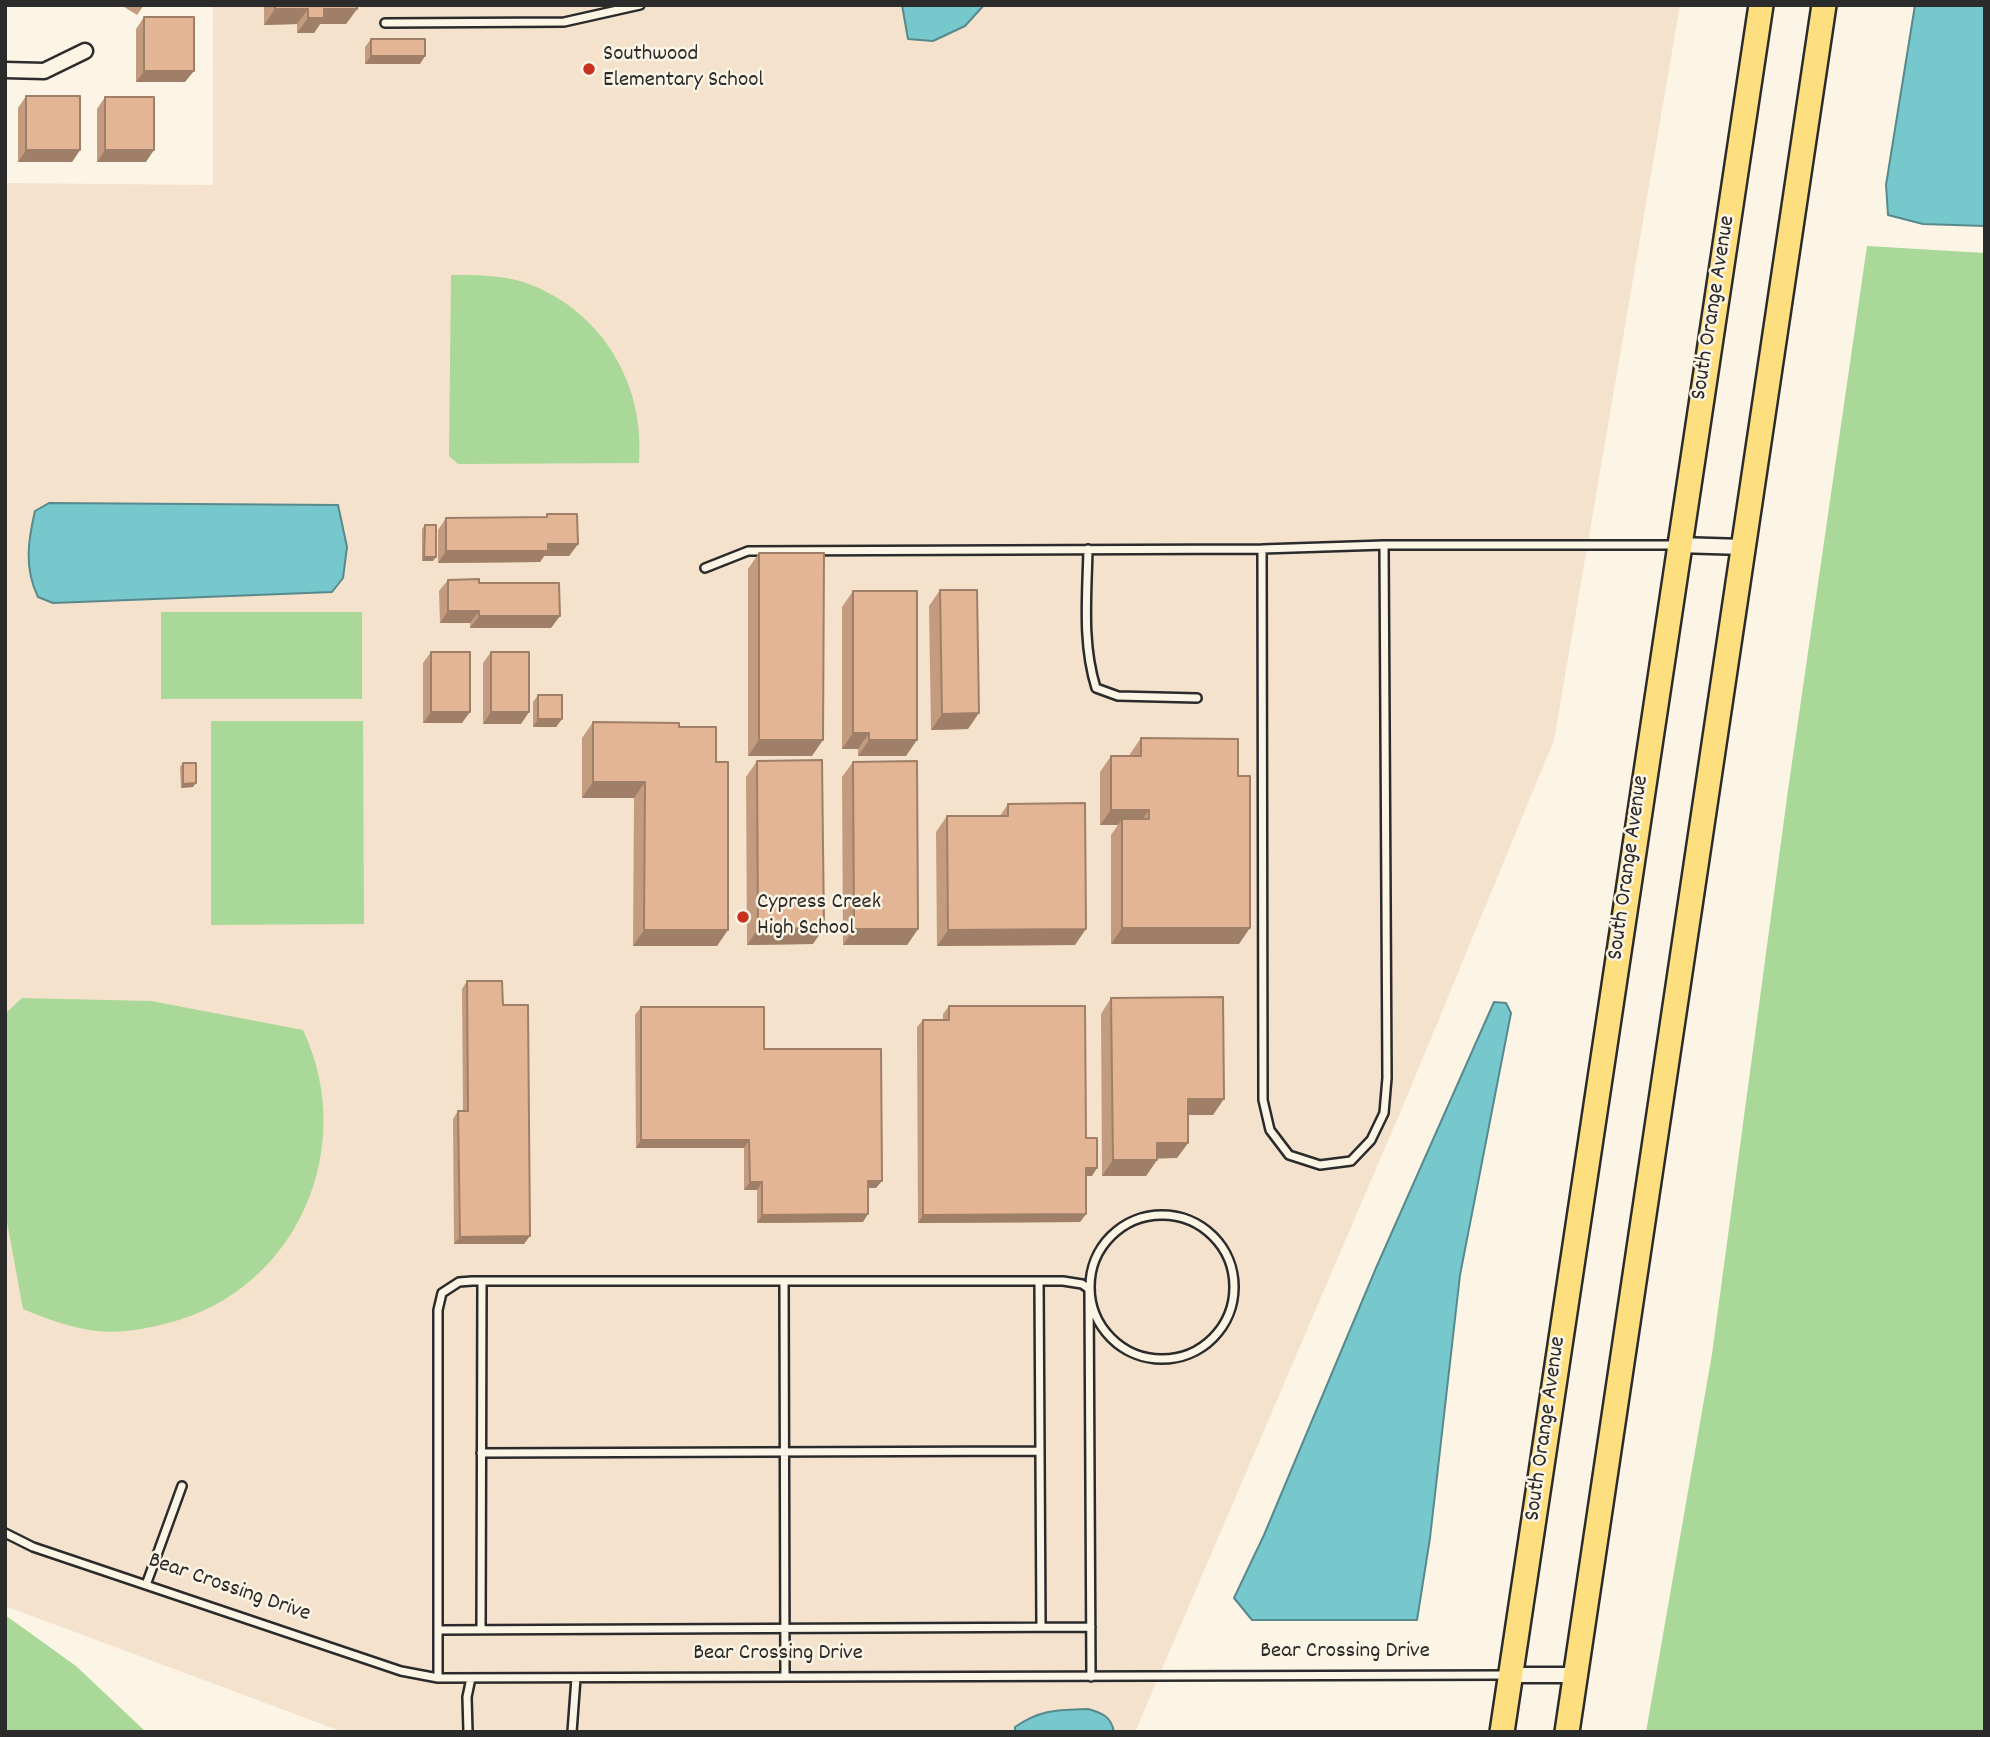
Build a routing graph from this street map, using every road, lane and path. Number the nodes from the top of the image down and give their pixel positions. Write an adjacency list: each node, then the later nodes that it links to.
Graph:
1 (589, 5): 5 (lane)
2 (640, 5): 5 (lane)
3 (1761, 5): 10 (main road, South Orange Avenue)
4 (1824, 5): 11 (main road)
5 (589, 16): 6 (lane)
6 (385, 23)
7 (85, 51): 8 (street)
8 (5, 70)
9 (1384, 545): 10 (lane); 12 (lane); 12 (lane)
10 (1678, 545): 11 (street); 31 (main road, South Orange Avenue)
11 (1744, 547): 32 (main road)
12 (1262, 549): 13 (lane)
13 (1088, 550): 14 (lane); 15 (lane)
14 (705, 568)
15 (1197, 698)
16 (482, 1281): 17 (lane); 22 (lane); 29 (lane)
17 (784, 1281): 18 (lane); 20 (lane)
18 (1039, 1281): 19 (lane); 21 (lane)
19 (1089, 1289): 19 (lane); 27 (lane)
20 (785, 1451): 21 (lane); 22 (lane); 28 (lane)
21 (1040, 1451): 26 (lane)
22 (481, 1453): 30 (lane)
23 (182, 1486): 25 (lane)
24 (5, 1533): 25 (lane, Bear Crossing Drive)
25 (146, 1585): 35 (lane, Bear Crossing Drive)
26 (1041, 1627): 27 (lane); 28 (lane)
27 (1091, 1627): 34 (lane)
28 (785, 1628): 30 (lane); 33 (lane)
29 (438, 1630): 30 (lane); 35 (lane)
30 (481, 1630)
31 (1510, 1675): 32 (street, Bear Crossing Drive); 34 (lane, Bear Crossing Drive); 40 (main road, South Orange Avenue)
32 (1575, 1675): 41 (main road)
33 (785, 1677): 34 (lane, Bear Crossing Drive); 37 (lane, Bear Crossing Drive)
34 (1091, 1677)
35 (438, 1678): 36 (lane, Bear Crossing Drive)
36 (471, 1678): 37 (lane, Bear Crossing Drive); 38 (lane)
37 (576, 1678): 39 (lane)
38 (468, 1732)
39 (572, 1732)
40 (1502, 1732)
41 (1567, 1732)

